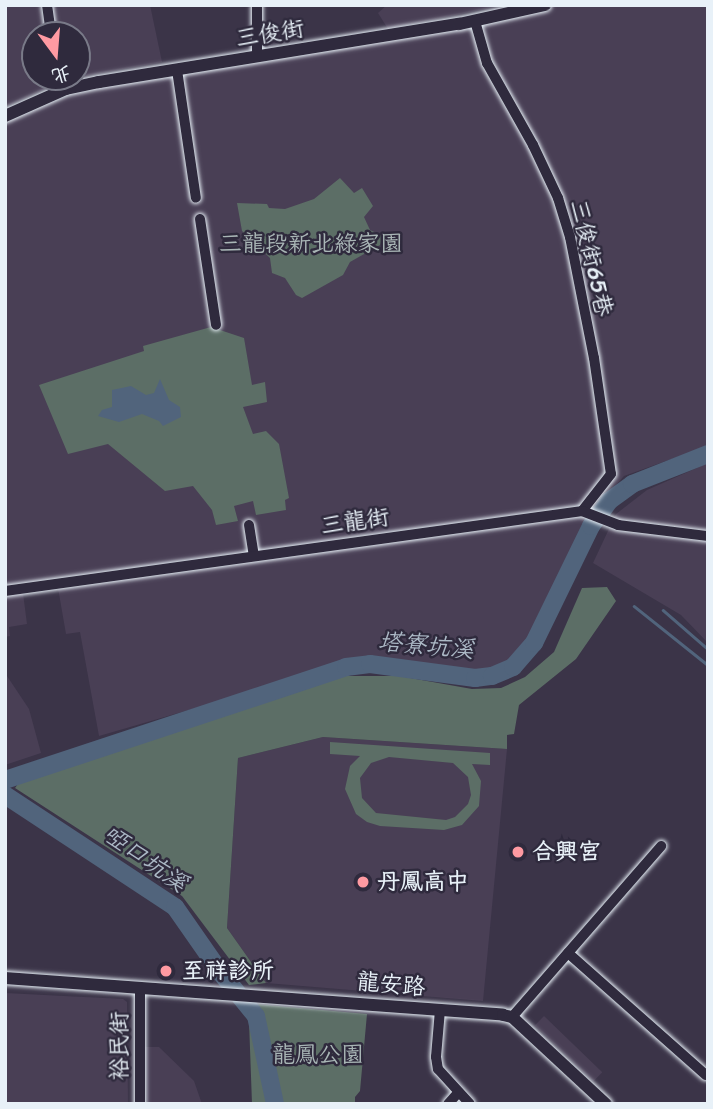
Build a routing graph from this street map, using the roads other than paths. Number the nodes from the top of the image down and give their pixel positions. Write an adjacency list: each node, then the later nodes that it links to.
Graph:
1 (257, 5): 4 (street)
2 (545, 5): 3 (street, 三俊街)
3 (475, 21): 4 (street, 三俊街); 12 (street, 三俊街65巷)
4 (257, 57): 5 (street, 三俊街)
5 (177, 70): 6 (street, 三俊街); 9 (street)
6 (91, 80)
7 (50, 91): 8 (street, 三俊街)
8 (5, 116)
9 (196, 198)
10 (200, 219): 11 (street)
11 (216, 325)
12 (585, 512): 14 (street); 15 (street, 三龍街)
13 (249, 525): 15 (street)
14 (708, 536)
15 (254, 556): 16 (street, 三龍街)
16 (5, 591)
17 (661, 846): 18 (street)
18 (568, 953): 22 (street); 23 (street)
19 (5, 978): 20 (street)
20 (140, 988): 21 (street, 龍安路); 25 (street, 裕民街)
21 (440, 1010): 22 (street, 龍安路); 24 (street)
22 (513, 1017): 28 (street)
23 (706, 1075)
24 (458, 1093): 26 (street); 27 (street)
25 (140, 1104)
26 (448, 1104)
27 (470, 1104)
28 (606, 1104)

